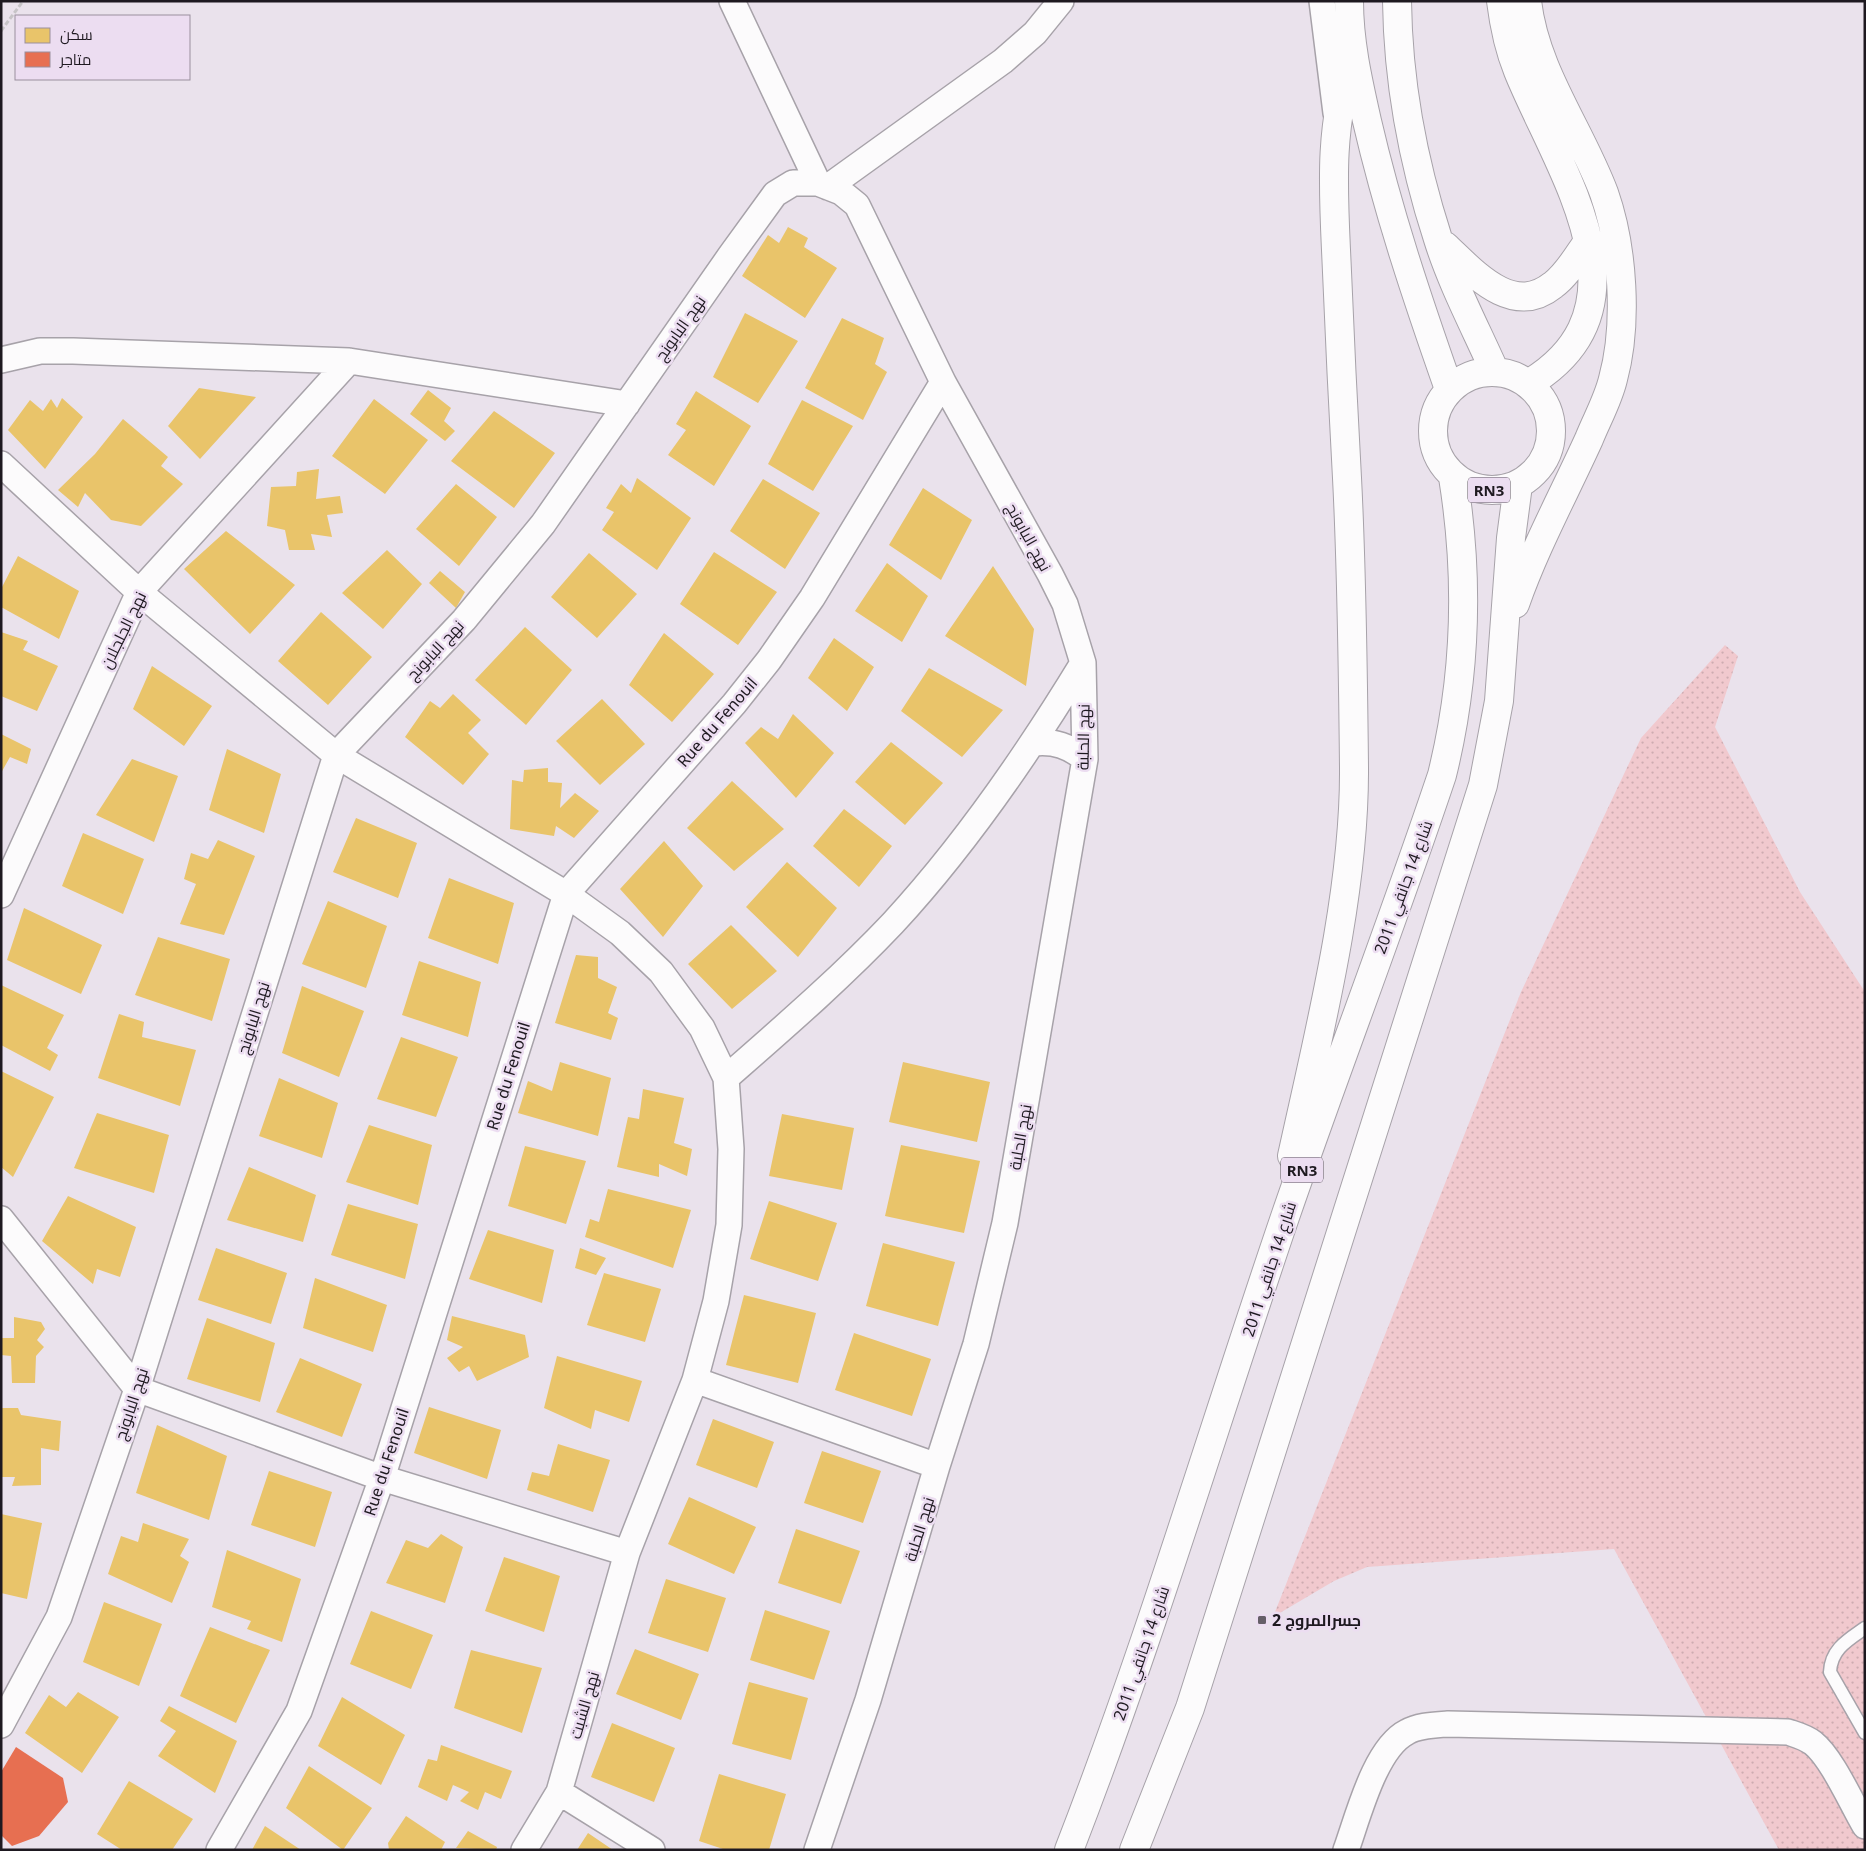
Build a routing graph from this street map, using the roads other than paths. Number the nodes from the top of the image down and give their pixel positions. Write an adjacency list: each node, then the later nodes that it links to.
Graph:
1 (732, 1): 10 (street)
2 (1061, 1): 10 (street)
3 (1322, 1): 9 (street)
4 (1349, 1): 8 (highway)
5 (1397, 1): 12 (highway)
6 (1501, 1): 11 (highway)
7 (1527, 1): 24 (highway)
8 (1353, 58): 9 (highway); 18 (highway)
9 (1336, 118): 32 (highway)
10 (823, 185): 16 (street, نهج البابونج); 19 (street, نهج البابونج)
11 (1589, 240): 12 (highway); 17 (highway)
12 (1438, 241): 15 (highway)
13 (1, 360): 14 (street)
14 (349, 361): 19 (street); 23 (street, نهج الجلجلان)
15 (1495, 372): 17 (highway, شارع 14 جانفي 2011 / RN3); 18 (highway, شارع 14 جانفي 2011 / RN3)
16 (943, 382): 25 (street, نهج البابونج); 29 (street, Rue du Fenouil)
17 (1528, 384): 22 (highway, شارع 14 جانفي 2011 / RN3)
18 (1449, 389): 21 (highway, شارع 14 جانفي 2011 / RN3)
19 (627, 404): 27 (street, نهج البابونج)
20 (1, 464): 23 (street)
21 (1454, 477): 22 (highway, شارع 14 جانفي 2011 / RN3); 32 (highway, شارع 14 جانفي 2011 / RN3)
22 (1518, 485): 24 (highway, RN3)
23 (139, 592): 27 (street); 30 (street, نهج الجلجلان)
24 (1504, 642): 50 (highway, RN3)
25 (1083, 663): 26 (street, نهج الحلبة); 28 (street, نهج الحلبة)
26 (1034, 743): 28 (street); 31 (street, نهج الحلبة)
27 (336, 755): 29 (street); 35 (street, نهج البابونج)
28 (1085, 759): 36 (street, نهج الحلبة)
29 (566, 894): 31 (street); 37 (street, Rue du Fenouil)
30 (1, 896)
31 (726, 1078): 34 (street)
32 (1285, 1218): 49 (highway, شارع 14 جانفي 2011 / RN3)
33 (1, 1219): 35 (street)
34 (695, 1380): 36 (street); 38 (street)
35 (137, 1389): 37 (street); 41 (street, نهج البابونج)
36 (937, 1466): 48 (street, نهج الحلبة)
37 (382, 1478): 38 (street); 45 (street, Rue du Fenouil)
38 (627, 1553): 43 (street, نهج الشبت)
39 (1865, 1628): 40 (lane)
40 (1861, 1719): 42 (lane)
41 (1, 1725)
42 (1865, 1733)
43 (559, 1792): 46 (street, نهج الشبت); 47 (street)
44 (1865, 1826): 51 (street)
45 (219, 1850)
46 (524, 1850)
47 (652, 1850)
48 (817, 1850)
49 (1069, 1850)
50 (1134, 1850)
51 (1346, 1850)

